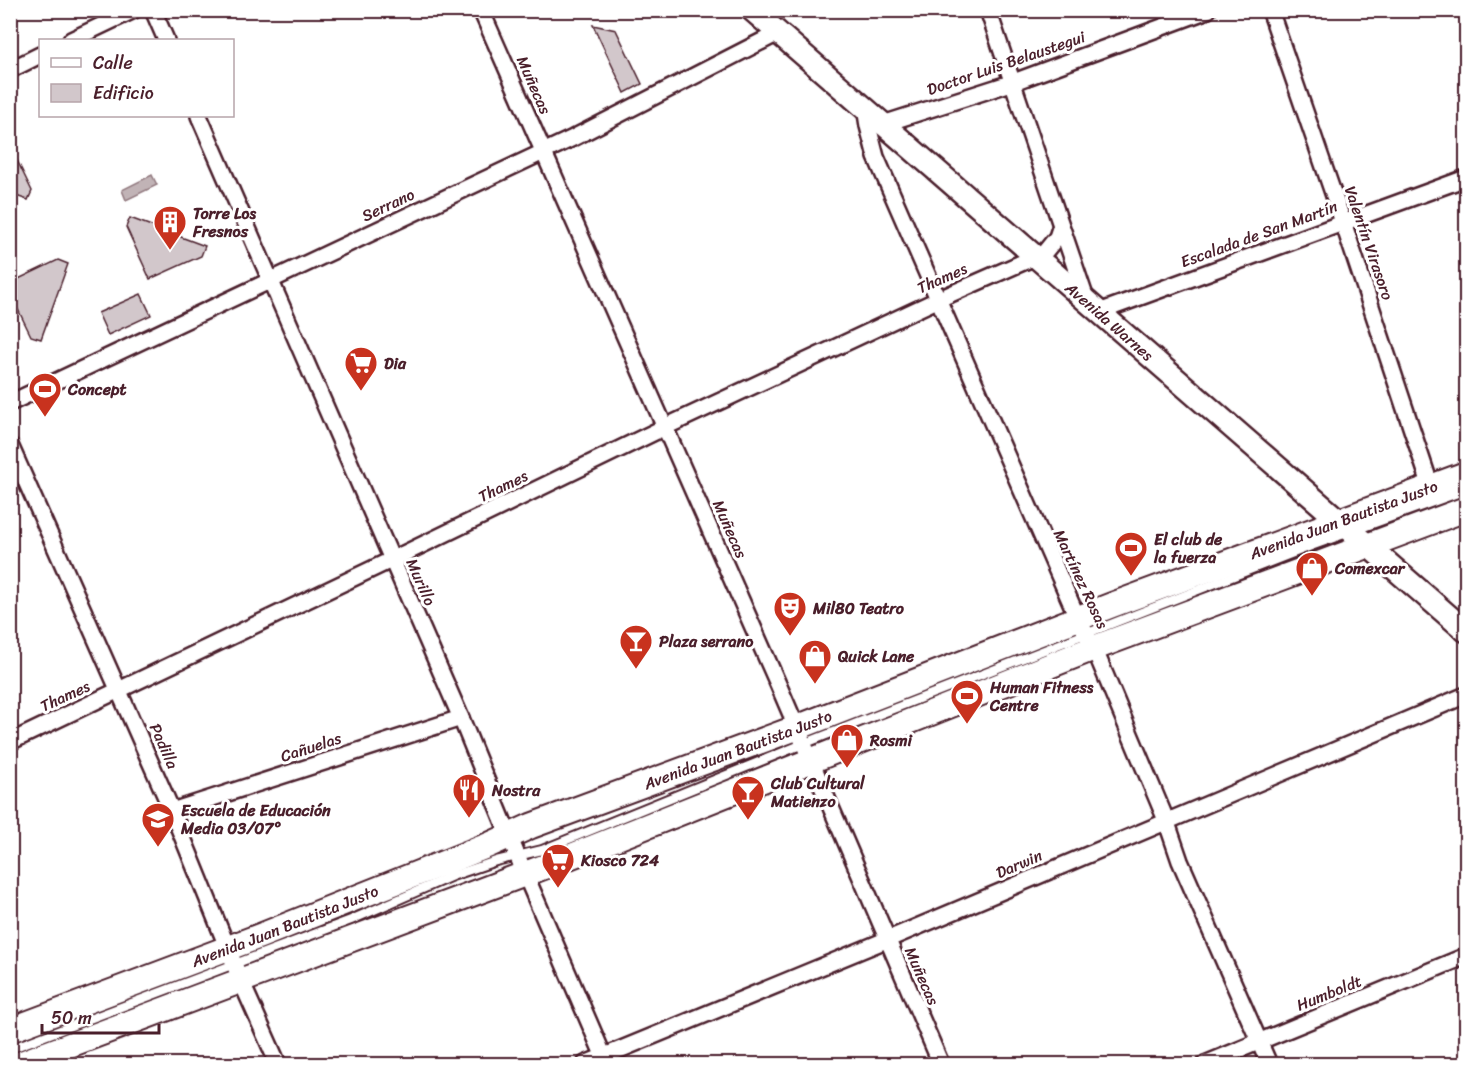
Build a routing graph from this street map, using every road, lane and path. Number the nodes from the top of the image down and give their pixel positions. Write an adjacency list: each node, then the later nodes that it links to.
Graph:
1 (134, 10): 9 (street)
2 (153, 10): 10 (street)
3 (481, 10): 17 (street, Muñecas)
4 (752, 10): 8 (main road, Avenida Warnes)
5 (988, 10): 13 (street)
6 (1208, 10): 13 (street, Doctor Luis Belaustegui)
7 (1270, 10): 19 (street, Valentín Virasoro)
8 (778, 33): 14 (main road, Avenida Warnes); 17 (street, Serrano)
9 (73, 39)
10 (166, 39)
11 (39, 56): 12 (street)
12 (10, 70)
13 (1011, 83): 16 (street, Doctor Luis Belaustegui); 20 (street)
14 (865, 107): 16 (main road, Avenida Warnes); 25 (street, Martínez Rosas)
15 (199, 117): 24 (street, Murillo)
16 (883, 124): 21 (main road, Avenida Warnes)
17 (543, 152): 24 (street, Serrano); 28 (street, Muñecas)
18 (1467, 178): 19 (street, Escalada de San Martín)
19 (1343, 222): 26 (street, Escalada de San Martín); 31 (street, Valentín Virasoro)
20 (1060, 228): 22 (street, Thames); 26 (street)
21 (1018, 242): 22 (main road, Avenida Warnes); 23 (street)
22 (1035, 257): 23 (street, Thames); 26 (main road, Avenida Warnes)
23 (1013, 266): 25 (street, Thames)
24 (272, 280): 27 (street, Serrano); 35 (street, Murillo)
25 (937, 300): 28 (street, Thames); 38 (street, Martínez Rosas)
26 (1093, 307): 34 (main road, Avenida Warnes)
27 (10, 403)
28 (665, 427): 35 (street, Thames); 43 (street, Muñecas)
29 (10, 445): 39 (street, Padilla)
30 (1467, 474): 31 (main road, Avenida Juan Bautista Justo)
31 (1431, 487): 34 (main road, Avenida Juan Bautista Justo)
32 (1467, 490): 34 (lane)
33 (1467, 509): 34 (main road, Avenida Juan Bautista Justo)
34 (1354, 532): 36 (lane); 37 (main road, Avenida Warnes); 38 (main road, Avenida Juan Bautista Justo); 38 (main road, Avenida Juan Bautista Justo)
35 (392, 560): 39 (street, Thames); 41 (street, Murillo)
36 (1180, 597): 38 (lane); 38 (lane)
37 (1467, 631)
38 (1086, 633): 43 (main road, Avenida Juan Bautista Justo); 43 (main road, Avenida Juan Bautista Justo); 45 (street, Martínez Rosas)
39 (120, 691): 42 (street, Thames); 44 (street, Padilla)
40 (1467, 695): 45 (street, Darwin)
41 (461, 718): 44 (street, Cañuelas); 46 (street, Murillo)
42 (10, 742)
43 (803, 744): 46 (main road, Avenida Juan Bautista Justo); 46 (main road, Avenida Juan Bautista Justo); 47 (street, Muñecas)
44 (172, 811): 49 (street, Padilla)
45 (1166, 820): 47 (street, Darwin); 51 (street, Martínez Rosas)
46 (517, 854): 49 (main road, Avenida Juan Bautista Justo); 49 (main road, Avenida Juan Bautista Justo); 53 (street, Murillo)
47 (886, 940): 53 (street, Darwin); 57 (street, Muñecas)
48 (1467, 956): 51 (street, Humboldt)
49 (234, 964): 50 (main road, Avenida Juan Bautista Justo); 52 (lane); 54 (main road, Avenida Juan Bautista Justo); 55 (street, Padilla)
50 (10, 1030)
51 (1259, 1041): 58 (street, Humboldt); 59 (street, Martínez Rosas)
52 (10, 1049)
53 (606, 1061): 56 (street, Darwin)
54 (19, 1065)
55 (278, 1065)
56 (585, 1065)
57 (941, 1065)
58 (1205, 1065)
59 (1269, 1065)

